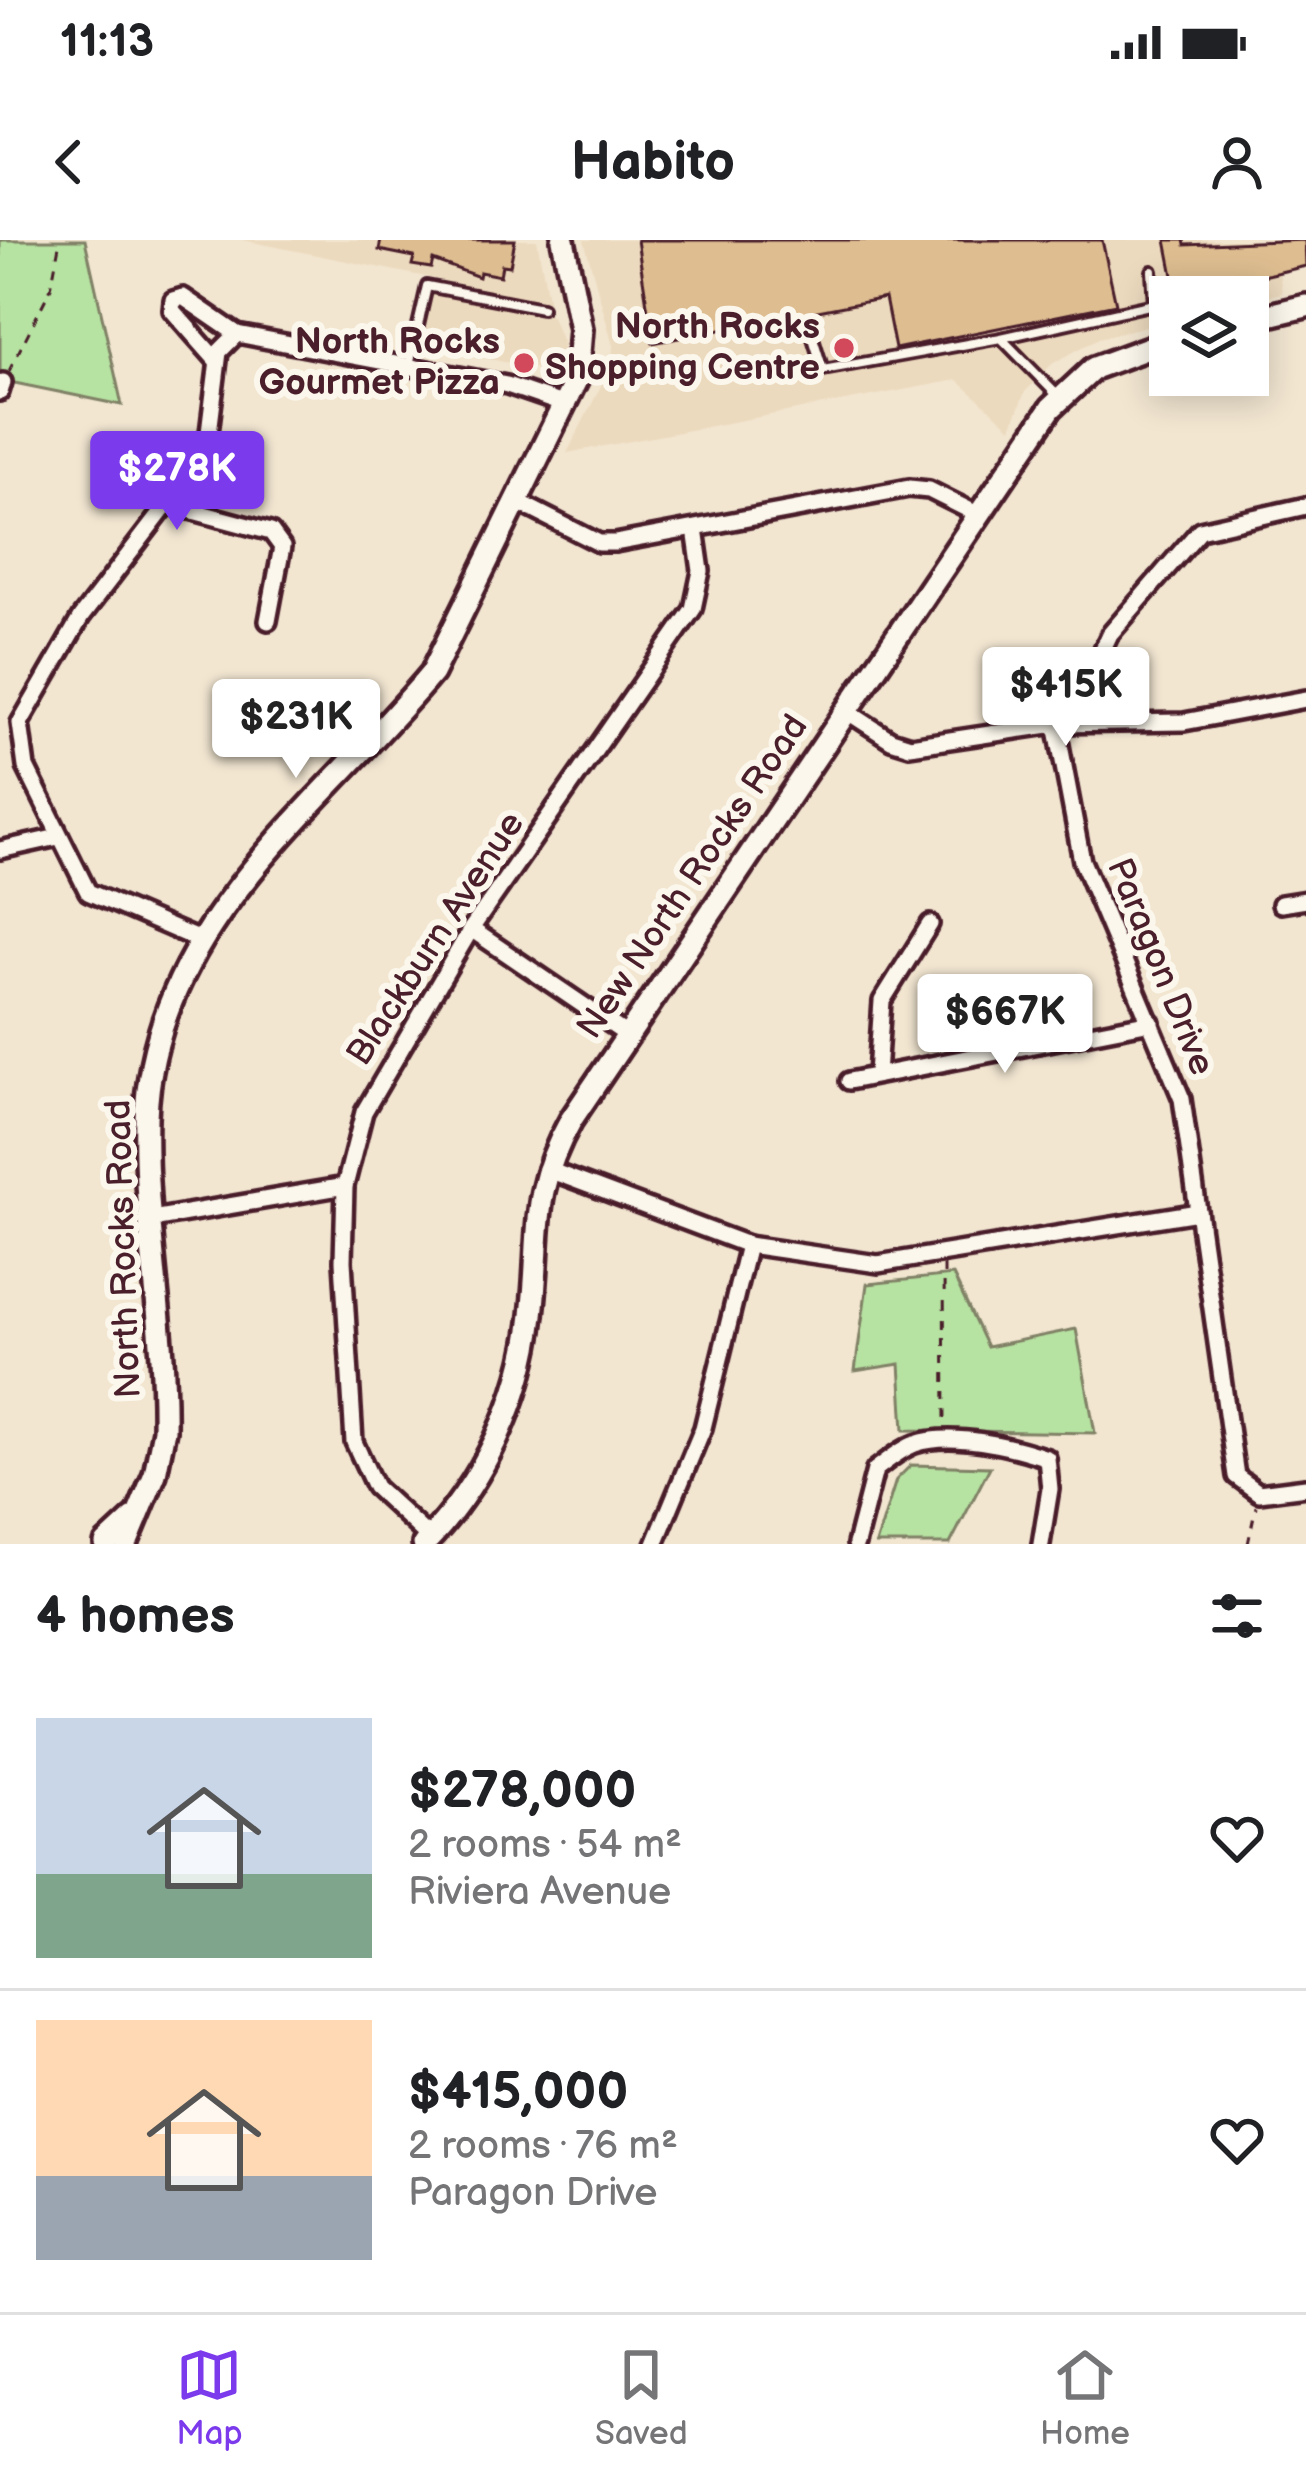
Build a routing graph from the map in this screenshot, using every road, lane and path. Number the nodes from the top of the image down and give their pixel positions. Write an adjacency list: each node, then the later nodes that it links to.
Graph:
1 (60, 240): 15 (path)
2 (563, 240): 17 (street, North Rocks Road)
3 (1152, 271): 4 (lane)
4 (1152, 276)
5 (1149, 305): 11 (lane)
6 (1306, 306): 8 (street)
7 (542, 308): 14 (lane)
8 (1269, 315)
9 (792, 321): 11 (lane)
10 (237, 334): 13 (street); 13 (street); 14 (street)
11 (1001, 338): 16 (lane)
12 (1149, 348): 16 (street, New North Rocks Road)
13 (218, 361): 19 (street)
14 (409, 367): 17 (street)
15 (2, 387)
16 (1059, 397): 21 (street, New North Rocks Road)
17 (565, 405): 18 (street, North Rocks Road)
18 (518, 502): 22 (street); 34 (street, North Rocks Road)
19 (167, 504): 23 (street); 28 (street)
20 (1306, 506): 26 (street)
21 (977, 514): 22 (street); 25 (street, New North Rocks Road)
22 (695, 529): 33 (street, Blackburn Avenue)
23 (268, 621)
24 (1306, 699): 26 (street)
25 (845, 710): 27 (street); 36 (street, New North Rocks Road)
26 (1111, 721): 27 (street)
27 (1056, 724): 35 (street, Paragon Drive)
28 (58, 837): 29 (street); 34 (street)
29 (0, 850)
30 (1306, 900): 31 (street)
31 (1281, 904)
32 (930, 924): 37 (street)
33 (471, 929): 36 (street); 40 (street, Blackburn Avenue)
34 (197, 939): 42 (street, North Rocks Road)
35 (1151, 1022): 37 (street); 41 (street, Paragon Drive)
36 (627, 1035): 39 (street, New North Rocks Road)
37 (878, 1074): 38 (street)
38 (849, 1081)
39 (546, 1169): 43 (street); 49 (street, New North Rocks Road)
40 (346, 1186): 42 (street); 49 (street, Blackburn Avenue)
41 (1198, 1212): 44 (street); 47 (street, Paragon Drive)
42 (152, 1219): 48 (street, North Rocks Road)
43 (748, 1245): 44 (street); 52 (street)
44 (942, 1258): 45 (path)
45 (944, 1442): 53 (street); 54 (street)
46 (1306, 1487): 47 (street)
47 (1258, 1500): 55 (path)
48 (134, 1518): 50 (street, North Rocks Road); 51 (street, North Rocks Road)
49 (427, 1541)
50 (106, 1544)
51 (126, 1544)
52 (656, 1544)
53 (856, 1544)
54 (1041, 1544)
55 (1247, 1544)

